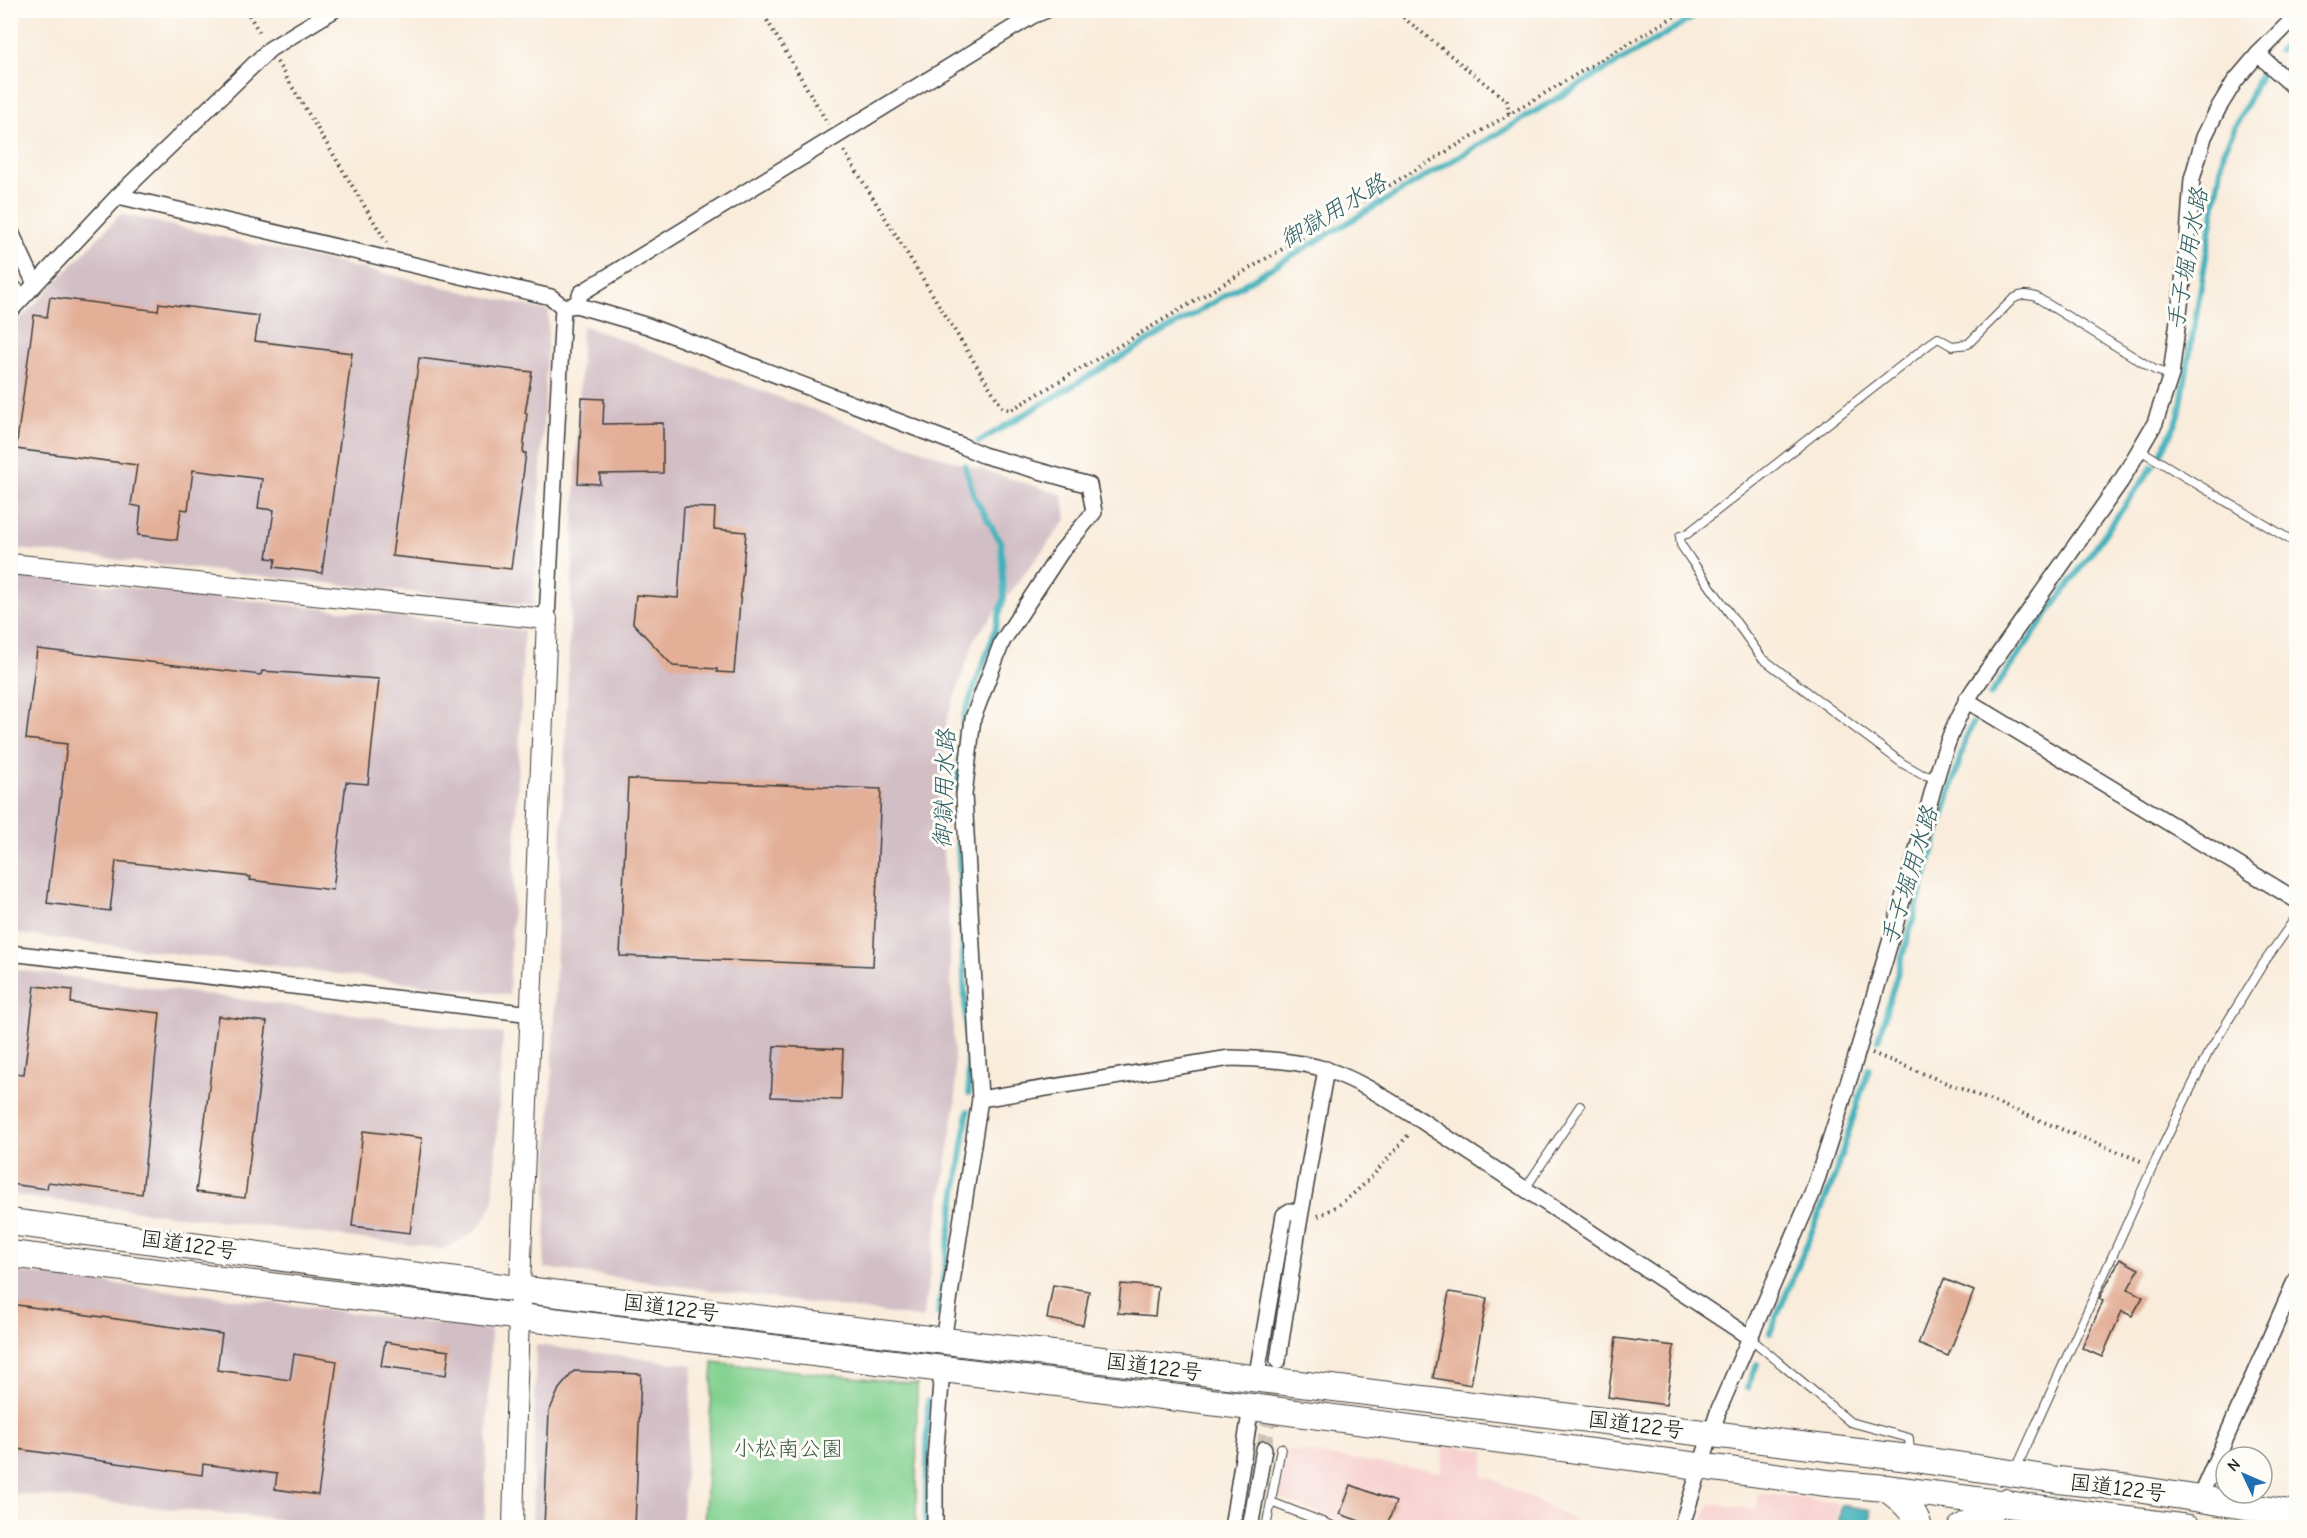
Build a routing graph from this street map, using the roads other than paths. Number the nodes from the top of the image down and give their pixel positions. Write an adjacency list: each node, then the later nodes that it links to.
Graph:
1 (334, 10): 6 (street)
2 (1047, 10): 11 (street)
3 (2296, 16): 4 (street)
4 (2258, 54): 5 (street); 13 (street)
5 (2296, 89)
6 (118, 196): 8 (street); 11 (street)
7 (10, 231): 8 (street)
8 (35, 284): 10 (street)
9 (10, 285): 10 (street)
10 (23, 297): 12 (street)
11 (570, 306): 17 (street); 25 (street)
12 (10, 311)
13 (2171, 375): 14 (street); 19 (lane)
14 (2140, 450): 15 (lane); 18 (street)
15 (2296, 537)
16 (10, 564): 17 (street)
17 (547, 619): 23 (street)
18 (1966, 700): 19 (street); 20 (street)
19 (1937, 778): 34 (street)
20 (2296, 900)
21 (2296, 917): 45 (lane)
22 (10, 953): 23 (street)
23 (532, 1014): 32 (street)
24 (1326, 1069): 25 (street); 27 (street); 28 (street)
25 (980, 1099): 35 (street)
26 (1581, 1106): 27 (lane)
27 (1524, 1190): 34 (street)
28 (1300, 1212): 36 (street); 38 (street)
29 (10, 1222): 32 (highway, 国道122号)
30 (10, 1254): 33 (highway, 国道122号)
31 (2296, 1279): 48 (street)
32 (519, 1289): 33 (street); 35 (highway, 国道122号)
33 (518, 1316): 37 (highway, 国道122号); 53 (street)
34 (1749, 1337): 40 (street); 43 (lane)
35 (943, 1341): 38 (highway, 国道122号)
36 (1278, 1361)
37 (942, 1370): 39 (highway, 国道122号); 54 (street)
38 (1256, 1380): 40 (highway, 国道122号)
39 (1251, 1407): 44 (highway, 国道122号); 55 (street)
40 (1710, 1433): 43 (highway, 国道122号); 44 (street)
41 (1281, 1448): 49 (lane)
42 (1263, 1449): 56 (street)
43 (1909, 1458): 45 (highway, 国道122号)
44 (1700, 1465): 47 (highway, 国道122号); 59 (street)
45 (2015, 1473): 46 (highway, 国道122号)
46 (2058, 1480): 48 (highway, 国道122号); 50 (highway)
47 (1886, 1488): 50 (highway, 国道122号); 60 (highway)
48 (2199, 1499): 51 (highway, 国道122号)
49 (1271, 1502): 57 (lane); 58 (lane)
50 (2001, 1504): 52 (highway, 国道122号); 61 (highway)
51 (2296, 1515)
52 (2178, 1526): 62 (highway)
53 (513, 1527)
54 (935, 1527)
55 (1232, 1527)
56 (1250, 1527)
57 (1266, 1527)
58 (1338, 1527)
59 (1681, 1527)
60 (1919, 1527)
61 (1961, 1527)
62 (2134, 1527)

